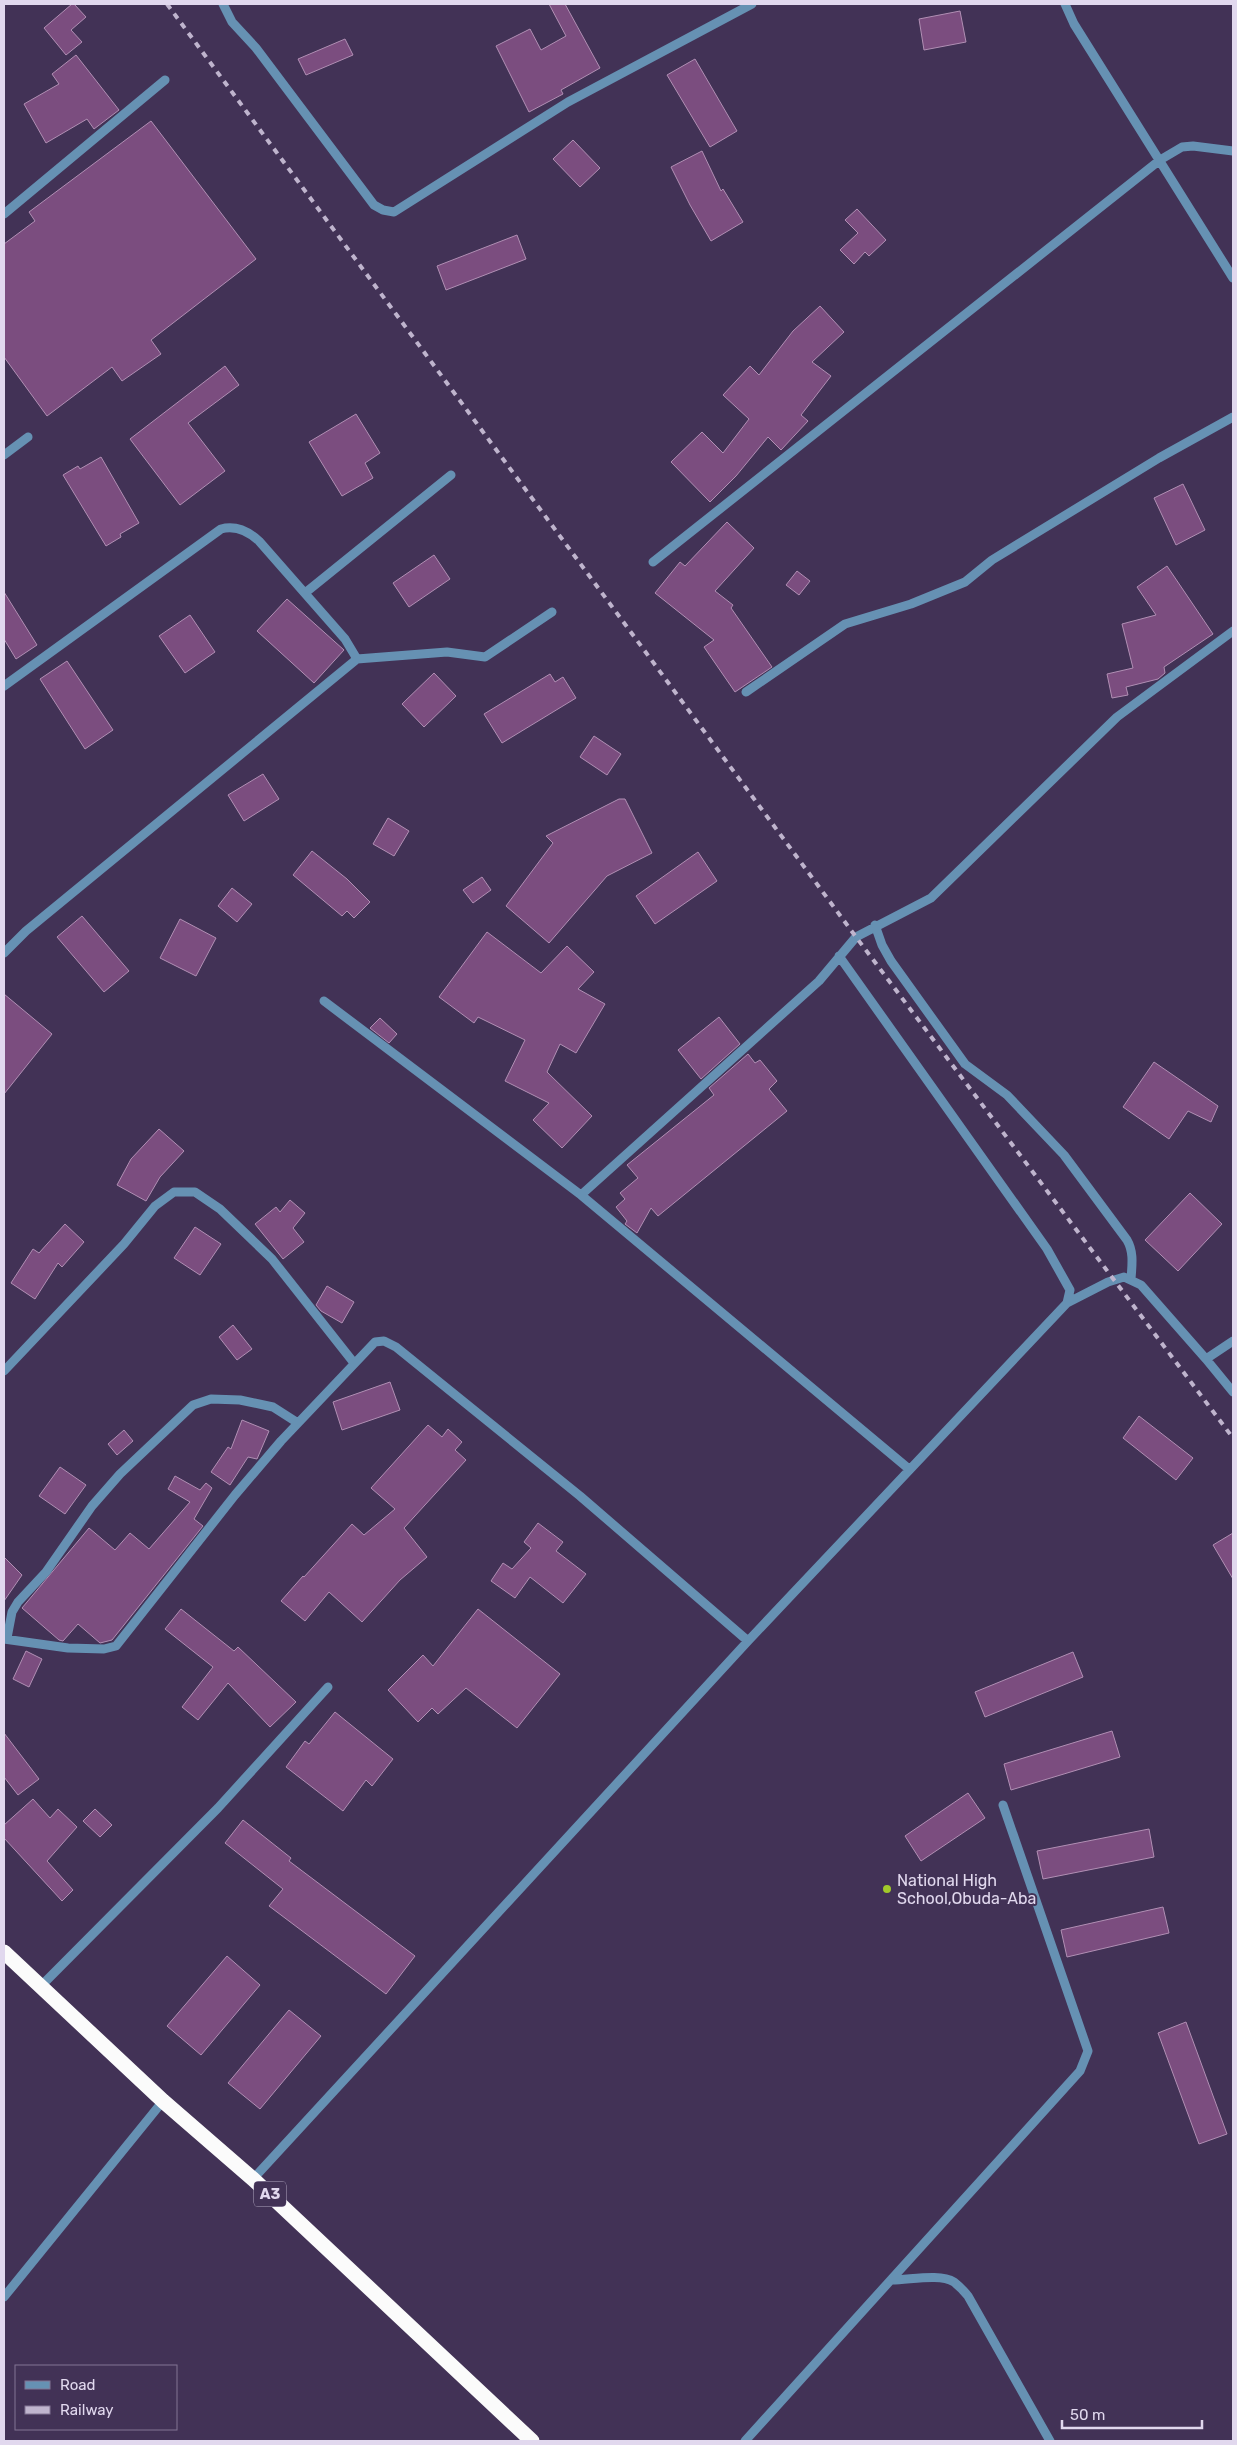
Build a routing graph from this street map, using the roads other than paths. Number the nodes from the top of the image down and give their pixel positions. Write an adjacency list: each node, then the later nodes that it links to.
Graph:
1 (223, 4): 2 (street)
2 (752, 4)
3 (1065, 4): 6 (street)
4 (165, 80): 7 (street)
5 (1233, 151): 6 (street)
6 (1160, 160): 8 (street); 13 (street)
7 (4, 214)
8 (1233, 278)
9 (1233, 417): 19 (street)
10 (28, 437): 11 (street)
11 (4, 455)
12 (451, 475): 14 (street)
13 (653, 562)
14 (305, 593): 17 (street); 18 (street)
15 (552, 612): 17 (street)
16 (1233, 631): 20 (street)
17 (357, 659): 21 (street)
18 (4, 686)
19 (746, 692)
20 (876, 925): 22 (street); 25 (street)
21 (4, 953)
22 (839, 956): 24 (street); 26 (street)
23 (324, 1001): 24 (street)
24 (581, 1195): 33 (street)
25 (1131, 1279): 26 (street); 28 (street)
26 (1067, 1303): 33 (street)
27 (1233, 1341): 28 (street)
28 (1206, 1359): 31 (street)
29 (354, 1363): 30 (street); 32 (street); 35 (street)
30 (4, 1371)
31 (1233, 1392)
32 (298, 1423): 34 (street); 34 (street)
33 (909, 1469): 35 (street)
34 (6, 1639)
35 (748, 1641): 41 (street)
36 (328, 1687): 39 (street)
37 (1004, 1805): 42 (street)
38 (4, 1952): 39 (highway, A3)
39 (42, 1985): 40 (highway, A3)
40 (163, 2101): 41 (highway, A3); 43 (street)
41 (253, 2179): 44 (highway, A3)
42 (892, 2280): 45 (street); 46 (street)
43 (4, 2297)
44 (532, 2441)
45 (745, 2441)
46 (1050, 2441)

